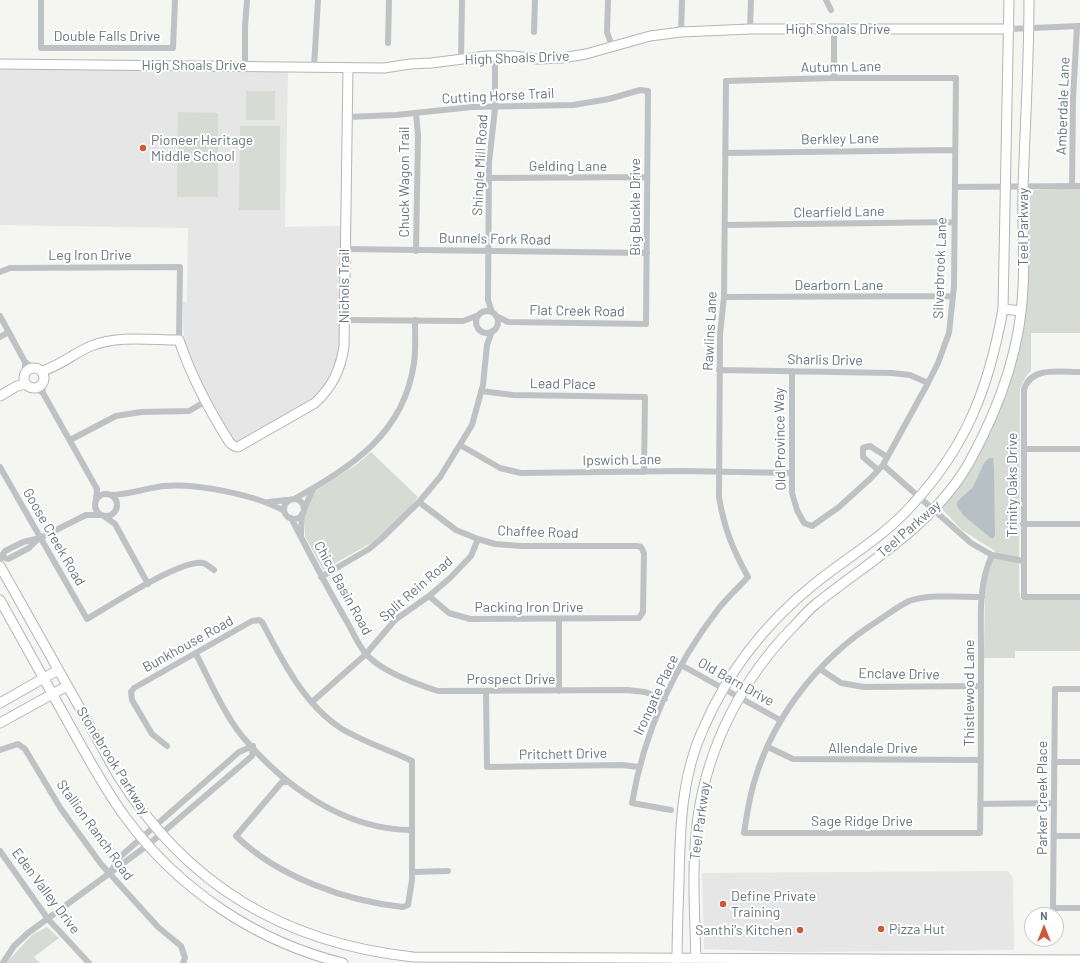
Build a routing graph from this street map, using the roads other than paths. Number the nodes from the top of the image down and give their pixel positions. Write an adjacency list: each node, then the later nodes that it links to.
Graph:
1 (41, 0): 2 (street, Double Falls Drive)
2 (175, 0)
3 (247, 0): 27 (street)
4 (318, 0): 28 (street)
5 (389, 0): 22 (street)
6 (462, 0): 25 (street)
7 (535, 0): 20 (street)
8 (608, 0): 23 (street)
9 (682, 0): 21 (street)
10 (751, 0): 17 (street)
11 (826, 0): 14 (street)
12 (1009, 0): 19 (main road, Teel Parkway)
13 (1029, 0): 16 (main road, Teel Parkway)
14 (831, 10)
15 (1078, 26): 16 (street, High Shoals Drive); 42 (street, Amberdale Lane)
16 (1029, 28): 19 (street, High Shoals Drive); 41 (main road, Teel Parkway)
17 (750, 29): 18 (main road, High Shoals Drive); 21 (main road, High Shoals Drive)
18 (834, 29): 19 (main road, High Shoals Drive); 30 (street)
19 (1009, 29): 45 (main road, Teel Parkway)
20 (534, 32)
21 (681, 32): 23 (main road, High Shoals Drive)
22 (388, 43)
23 (612, 46): 24 (main road, High Shoals Drive)
24 (495, 56): 25 (main road, High Shoals Drive); 34 (street, Shingle Mill Road)
25 (462, 59): 29 (main road, High Shoals Drive)
26 (0, 64): 27 (main road, High Shoals Drive)
27 (244, 66): 28 (main road, High Shoals Drive)
28 (314, 68): 29 (main road, High Shoals Drive)
29 (348, 68): 36 (main road, Nichols Trail)
30 (834, 78): 31 (street, Autumn Lane); 32 (street, Autumn Lane)
31 (956, 78): 37 (street, Silverbrook Lane)
32 (726, 81): 38 (street, Rawlins Lane)
33 (648, 91): 34 (street, Cutting Horse Trail); 39 (street, Big Buckle Drive)
34 (495, 106): 35 (street, Cutting Horse Trail); 40 (street, Shingle Mill Road)
35 (416, 113): 36 (street, Cutting Horse Trail); 49 (street, Chuck Wagon Trail)
36 (346, 117): 48 (main road, Nichols Trail)
37 (955, 150): 38 (street, Berkley Lane); 44 (street, Silverbrook Lane)
38 (725, 153): 47 (street, Rawlins Lane)
39 (647, 177): 40 (street, Gelding Lane); 51 (street, Big Buckle Drive)
40 (489, 178): 50 (street, Shingle Mill Road)
41 (1023, 186): 42 (street); 45 (street); 57 (main road, Teel Parkway)
42 (1072, 186): 43 (street)
43 (1080, 186)
44 (955, 187): 45 (street); 46 (street, Silverbrook Lane)
45 (1006, 187): 56 (main road, Teel Parkway)
46 (954, 222): 47 (street, Clearfield Lane); 53 (street, Silverbrook Lane)
47 (725, 226): 54 (street, Rawlins Lane)
48 (344, 249): 49 (street, Bunnels Fork Road); 61 (main road, Nichols Trail)
49 (416, 250): 50 (street, Bunnels Fork Road)
50 (488, 251): 51 (street, Bunnels Fork Road); 55 (street, Shingle Mill Road)
51 (646, 253): 65 (street, Big Buckle Drive)
52 (0, 272): 70 (street, Leg Iron Drive)
53 (953, 296): 54 (street, Dearborn Lane); 77 (street, Silverbrook Lane)
54 (724, 297): 72 (street, Rawlins Lane)
55 (488, 300): 58 (street, Shingle Mill Road); 59 (street, Shingle Mill Road)
56 (1003, 309): 57 (main road); 96 (main road, Teel Parkway)
57 (1021, 312): 103 (main road, Teel Parkway)
58 (481, 314): 59 (street); 63 (street); 66 (street)
59 (494, 314): 64 (street, Flat Creek Road); 67 (street)
60 (0, 316): 68 (street)
61 (344, 320): 62 (street); 80 (main road, Nichols Trail)
62 (415, 320): 63 (street); 93 (street)
63 (463, 321): 66 (street)
64 (508, 322): 65 (street, Flat Creek Road); 67 (street, Flat Creek Road)
65 (646, 324)
66 (480, 329): 67 (street); 71 (street)
67 (493, 330): 71 (street)
68 (9, 332): 69 (street); 75 (street)
69 (0, 337)
70 (179, 340): 76 (main road); 80 (main road)
71 (486, 345): 78 (street)
72 (719, 370): 73 (street, Sharlis Drive); 90 (street, Rawlins Lane)
73 (792, 371): 77 (street, Sharlis Drive); 91 (street, Old Province Way)
74 (1080, 372): 83 (street, Trinity Oaks Drive)
75 (25, 375): 76 (main road); 76 (main road); 79 (main road)
76 (43, 380): 81 (street)
77 (928, 383): 85 (street, Silverbrook Lane)
78 (481, 391): 82 (street); 89 (street, Lead Place)
79 (0, 396)
80 (206, 401): 81 (street)
81 (70, 440): 92 (street)
82 (460, 445): 89 (street, Ipswich Lane); 101 (street)
83 (1024, 449): 84 (street); 110 (street, Trinity Oaks Drive)
84 (1080, 449)
85 (887, 457): 86 (street, Silverbrook Lane); 88 (street)
86 (882, 465): 88 (street, Silverbrook Lane); 96 (street)
87 (0, 467): 114 (street, Goose Creek Road)
88 (878, 470): 112 (street, Silverbrook Lane)
89 (644, 472): 90 (street, Ipswich Lane)
90 (719, 472): 91 (street, Ipswich Lane); 121 (street, Rawlins Lane)
91 (791, 473): 112 (street, Old Province Way)
92 (97, 489): 94 (street); 98 (street)
93 (313, 489): 97 (street); 105 (street)
94 (109, 495): 95 (street); 98 (street); 102 (street)
95 (125, 495): 100 (street); 102 (street)
96 (920, 496): 103 (street); 137 (main road, Teel Parkway)
97 (296, 498): 99 (street); 105 (street)
98 (96, 500): 106 (street); 107 (street)
99 (287, 500): 100 (street); 104 (street)
100 (266, 502): 104 (street)
101 (419, 502): 115 (street, Chaffee Road); 120 (street)
102 (116, 510): 107 (street); 109 (street)
103 (934, 510): 116 (street); 143 (main road, Teel Parkway)
104 (284, 511): 108 (street)
105 (303, 512): 108 (street); 113 (street, Chico Basin Road)
106 (86, 515): 107 (street); 114 (street)
107 (103, 516): 109 (street)
108 (290, 518): 113 (street, Chico Basin Road)
109 (115, 524): 122 (street)
110 (1023, 524): 111 (street); 118 (street, Trinity Oaks Drive)
111 (1080, 524)
112 (809, 526)
113 (301, 534): 120 (street, Chico Basin Road)
114 (40, 538): 117 (street); 122 (street, Goose Creek Road)
115 (478, 540): 123 (street, Split Rein Road); 128 (street, Chaffee Road)
116 (992, 555): 118 (street); 124 (street, Thistlewood Lane)
117 (1, 561): 133 (main road, Stonebrook Parkway)
118 (1023, 561): 125 (street, Trinity Oaks Drive)
119 (214, 570): 122 (street)
120 (321, 577): 130 (street, Chico Basin Road)
121 (748, 577): 131 (street, Irongate Place)
122 (148, 584)
123 (429, 596): 127 (street, Packing Iron Drive); 130 (street, Split Rein Road)
124 (982, 597): 132 (street); 136 (street, Thistlewood Lane)
125 (1080, 597)
126 (0, 600): 134 (main road, Stonebrook Parkway)
127 (559, 619): 128 (street, Packing Iron Drive); 139 (street)
128 (636, 619)
129 (196, 654): 144 (street, Bunkhouse Road); 148 (street, Bunkhouse Road); 149 (street)
130 (366, 654): 140 (street, Prospect Drive); 144 (street, Split Rein Road)
131 (681, 665): 137 (street, Old Barn Drive); 142 (street, Irongate Place)
132 (820, 669): 136 (street, Enclave Drive); 146 (street)
133 (58, 670): 134 (main road); 135 (main road, Stonebrook Parkway)
134 (44, 678): 141 (main road, Stonebrook Parkway); 145 (main road)
135 (68, 686): 141 (main road); 161 (main road, Stonebrook Parkway)
136 (981, 686): 152 (street, Thistlewood Lane)
137 (724, 689): 143 (street, Old Barn Drive); 175 (main road, Teel Parkway)
138 (1080, 689): 153 (street, Parker Creek Place)
139 (559, 690): 140 (street, Prospect Drive); 142 (street, Prospect Drive)
140 (486, 691): 155 (street, Pritchett Drive)
141 (52, 694): 147 (main road); 165 (main road, Stonebrook Parkway)
142 (665, 699): 155 (street, Irongate Place)
143 (738, 699): 146 (street, Old Barn Drive); 176 (main road, Teel Parkway)
144 (312, 702): 160 (street)
145 (0, 703)
146 (780, 720): 150 (street)
147 (0, 723)
148 (167, 746)
149 (253, 746): 156 (street); 161 (street); 161 (street)
150 (768, 747): 152 (street, Allendale Drive); 162 (street, Sage Ridge Drive)
151 (0, 750): 169 (street, Stallion Ranch Road)
152 (981, 760): 158 (street, Thistlewood Lane)
153 (1054, 762): 154 (street); 157 (street, Parker Creek Place)
154 (1080, 762)
155 (639, 767): 159 (street, Irongate Place)
156 (288, 782): 160 (street); 168 (street)
157 (1054, 803): 158 (street); 163 (street, Parker Creek Place)
158 (980, 804): 162 (street, Thistlewood Lane)
159 (671, 810)
160 (412, 830): 168 (street)
161 (158, 831): 165 (street); 165 (street); 172 (main road, Stonebrook Parkway)
162 (980, 834)
163 (1054, 836): 164 (street); 170 (street, Parker Creek Place)
164 (1080, 836)
165 (145, 842): 169 (street); 169 (street); 182 (main road, Stonebrook Parkway)
166 (0, 852): 171 (street, Eden Valley Drive)
167 (448, 871): 168 (street)
168 (412, 872)
169 (109, 874): 171 (street); 181 (street, Stallion Ranch Road)
170 (1080, 908)
171 (48, 919): 179 (street); 180 (street, Eden Valley Drive)
172 (449, 960): 174 (main road, Stonebrook Parkway)
173 (1080, 960): 178 (main road, Stonebrook Parkway)
174 (546, 961): 175 (main road, Stonebrook Parkway)
175 (677, 961): 176 (main road, Stonebrook Parkway)
176 (696, 961): 177 (main road, Stonebrook Parkway)
177 (824, 961): 178 (main road, Stonebrook Parkway)
178 (934, 961)
179 (3, 963)
180 (90, 963)
181 (183, 963)
182 (343, 963)

